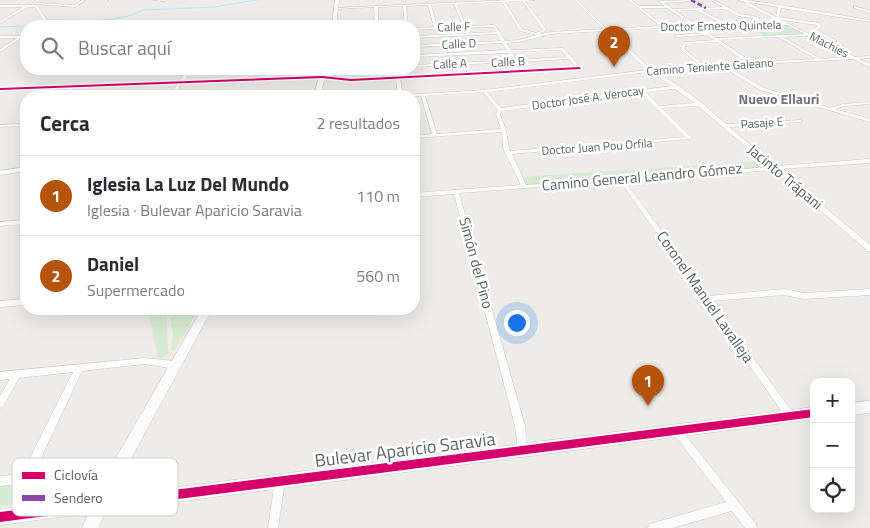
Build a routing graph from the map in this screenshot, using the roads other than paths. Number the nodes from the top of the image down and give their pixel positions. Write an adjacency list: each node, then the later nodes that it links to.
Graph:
1 (41, 0): 18 (street)
2 (84, 0): 18 (street)
3 (154, 0): 4 (street)
4 (165, 0)
5 (337, 0): 27 (street)
6 (534, 0): 11 (street)
7 (575, 0): 53 (street, Jacinto Trápani)
8 (629, 0): 28 (street)
9 (712, 0): 29 (street)
10 (739, 0): 14 (street)
11 (523, 1): 16 (street); 52 (street)
12 (660, 1): 13 (street); 23 (street)
13 (692, 1)
14 (746, 1): 24 (street); 36 (street, Machies)
15 (469, 2): 16 (street); 17 (street)
16 (503, 2): 54 (street)
17 (455, 4): 19 (street); 48 (street)
18 (37, 5): 21 (street); 37 (street)
19 (429, 5): 22 (street); 50 (street)
20 (0, 6): 21 (street)
21 (27, 6): 34 (street)
22 (404, 6): 26 (street); 40 (street)
23 (667, 6): 28 (street); 31 (street)
24 (780, 6): 36 (street); 41 (street)
25 (855, 6): 32 (street)
26 (376, 7): 27 (street); 39 (street)
27 (337, 8): 38 (street)
28 (639, 8): 49 (street)
29 (725, 8): 30 (street); 47 (street)
30 (698, 9): 31 (street); 43 (street)
31 (672, 10): 45 (street)
32 (870, 12)
33 (0, 16): 34 (street)
34 (10, 16): 42 (street)
35 (870, 16): 41 (street)
36 (777, 18): 44 (street, Machies); 55 (street)
37 (45, 20)
38 (335, 20)
39 (377, 20)
40 (406, 20)
41 (870, 21)
42 (0, 22)
43 (723, 23): 45 (street, Doctor Ernesto Quintela); 46 (street, Doctor Ernesto Quintela)
44 (788, 24): 47 (street, Doctor Ernesto Quintela); 56 (street, Machies)
45 (694, 25): 49 (street, Doctor Ernesto Quintela); 59 (street)
46 (746, 25): 47 (street, Doctor Ernesto Quintela); 64 (street)
47 (769, 25)
48 (465, 27): 50 (street, Calle F); 57 (street, Calle F)
49 (664, 27): 53 (street, Doctor Ernesto Quintela)
50 (436, 28): 51 (street, Calle F); 63 (street)
51 (420, 29)
52 (544, 29): 54 (street); 58 (street)
53 (606, 30): 60 (street, Doctor Ernesto Quintela); 90 (street, Jacinto Trápani)
54 (523, 31): 58 (street)
55 (816, 31): 56 (street); 71 (street)
56 (802, 32): 61 (street, Machies)
57 (499, 34): 63 (street); 70 (street)
58 (536, 34): 60 (street)
59 (708, 34): 69 (street); 72 (street)
60 (541, 35): 70 (street, Doctor Ernesto Quintela)
61 (809, 35): 65 (street); 71 (street, Machies)
62 (20, 36): 66 (street)
63 (439, 36): 67 (street); 73 (street)
64 (764, 36): 65 (street); 69 (street)
65 (777, 36): 82 (street)
66 (0, 37)
67 (420, 37)
68 (20, 39): 75 (street)
69 (717, 40): 72 (street); 84 (street)
70 (505, 42): 73 (street, Calle D); 76 (street)
71 (822, 42): 81 (street, Machies)
72 (685, 43): 87 (street)
73 (442, 45): 74 (street, Calle D); 77 (street)
74 (420, 46)
75 (0, 51)
76 (509, 51): 77 (street); 80 (street); 83 (street)
77 (445, 55): 78 (street); 85 (street)
78 (420, 56)
79 (870, 57): 81 (street, Camino Teniente Galeano)
80 (572, 58): 83 (street, Calle B); 91 (street, Calle A)
81 (853, 58): 82 (street, Camino Teniente Galeano); 89 (street, Machies)
82 (822, 60): 84 (street, Camino Teniente Galeano)
83 (515, 61): 85 (street, Calle B); 91 (street)
84 (752, 64): 88 (street, Camino Teniente Galeano)
85 (448, 65): 86 (street, Calle B); 97 (street)
86 (420, 66)
87 (703, 66): 88 (street, Camino Teniente Galeano); 90 (street, Camino Teniente Galeano)
88 (722, 66): 115 (street)
89 (870, 66)
90 (650, 70): 102 (street, Jacinto Trápani); 108 (street, Camino Teniente Galeano)
91 (521, 71): 97 (street, Calle A)
92 (186, 75): 100 (street)
93 (280, 75): 100 (street)
94 (322, 75): 106 (street)
95 (330, 75): 99 (street, Calle A)
96 (380, 75): 99 (street)
97 (451, 75): 98 (street, Calle A)
98 (398, 78): 99 (street, Calle A); 107 (street)
99 (380, 79)
100 (181, 82): 101 (street); 105 (street)
101 (73, 86): 103 (street); 104 (street)
102 (677, 87): 109 (street, Doctor José A. Verocay); 113 (street, Jacinto Trápani)
103 (0, 89)
104 (69, 90)
105 (175, 90)
106 (318, 90)
107 (399, 90)
108 (484, 91): 111 (street, Camino Teniente Galeano); 116 (street)
109 (642, 91): 114 (street); 116 (street, Doctor José A. Verocay)
110 (420, 95): 111 (street, Camino Teniente Galeano)
111 (423, 95): 125 (street)
112 (870, 103): 115 (street)
113 (700, 104): 114 (street); 121 (street, Jacinto Trápani)
114 (659, 107): 127 (street, Doctor Juan Pou Orfila)
115 (831, 109): 120 (street)
116 (500, 110): 124 (street)
117 (792, 118): 118 (street, Pasaje E)
118 (779, 121): 119 (street, Pasaje E); 121 (street, Pasaje E)
119 (799, 121)
120 (870, 121)
121 (723, 124): 129 (street, Jacinto Trápani)
122 (20, 125): 123 (street)
123 (0, 126)
124 (504, 130): 125 (street); 127 (street)
125 (435, 136): 126 (street)
126 (420, 137)
127 (508, 153): 133 (street)
128 (870, 161): 129 (street, Camino General Leandro Gómez)
129 (774, 167): 132 (street, Camino General Leandro Gómez); 138 (street, Jacinto Trápani)
130 (20, 170): 131 (street)
131 (0, 173)
132 (621, 179): 133 (street, Camino General Leandro Gómez); 140 (street, Coronel Manuel Lavalleja)
133 (524, 186): 134 (street, Camino General Leandro Gómez)
134 (456, 192): 135 (street, Camino General Leandro Gómez); 154 (street, Simón del Pino)
135 (420, 195)
136 (20, 222): 137 (street)
137 (0, 224)
138 (870, 250)
139 (870, 292): 140 (street)
140 (706, 299): 152 (street, Coronel Manuel Lavalleja)
141 (20, 302): 142 (street)
142 (0, 304)
143 (205, 315): 144 (street)
144 (176, 365): 145 (street); 156 (street)
145 (80, 367): 146 (street); 155 (street)
146 (18, 374): 147 (street); 148 (street)
147 (0, 376)
148 (0, 404)
149 (870, 407): 150 (street)
150 (855, 409)
151 (810, 414): 152 (street, Bulevar Aparicio Saravia)
152 (790, 416): 153 (street, Bulevar Aparicio Saravia)
153 (676, 430): 154 (street, Bulevar Aparicio Saravia); 159 (street)
154 (523, 450): 157 (street, Bulevar Aparicio Saravia)
155 (35, 458)
156 (123, 458)
157 (280, 481): 158 (street, Bulevar Aparicio Saravia); 162 (street)
158 (178, 494)
159 (734, 505): 163 (street); 164 (street)
160 (96, 516): 161 (street)
161 (90, 528)
162 (273, 528)
163 (654, 528)
164 (752, 528)

